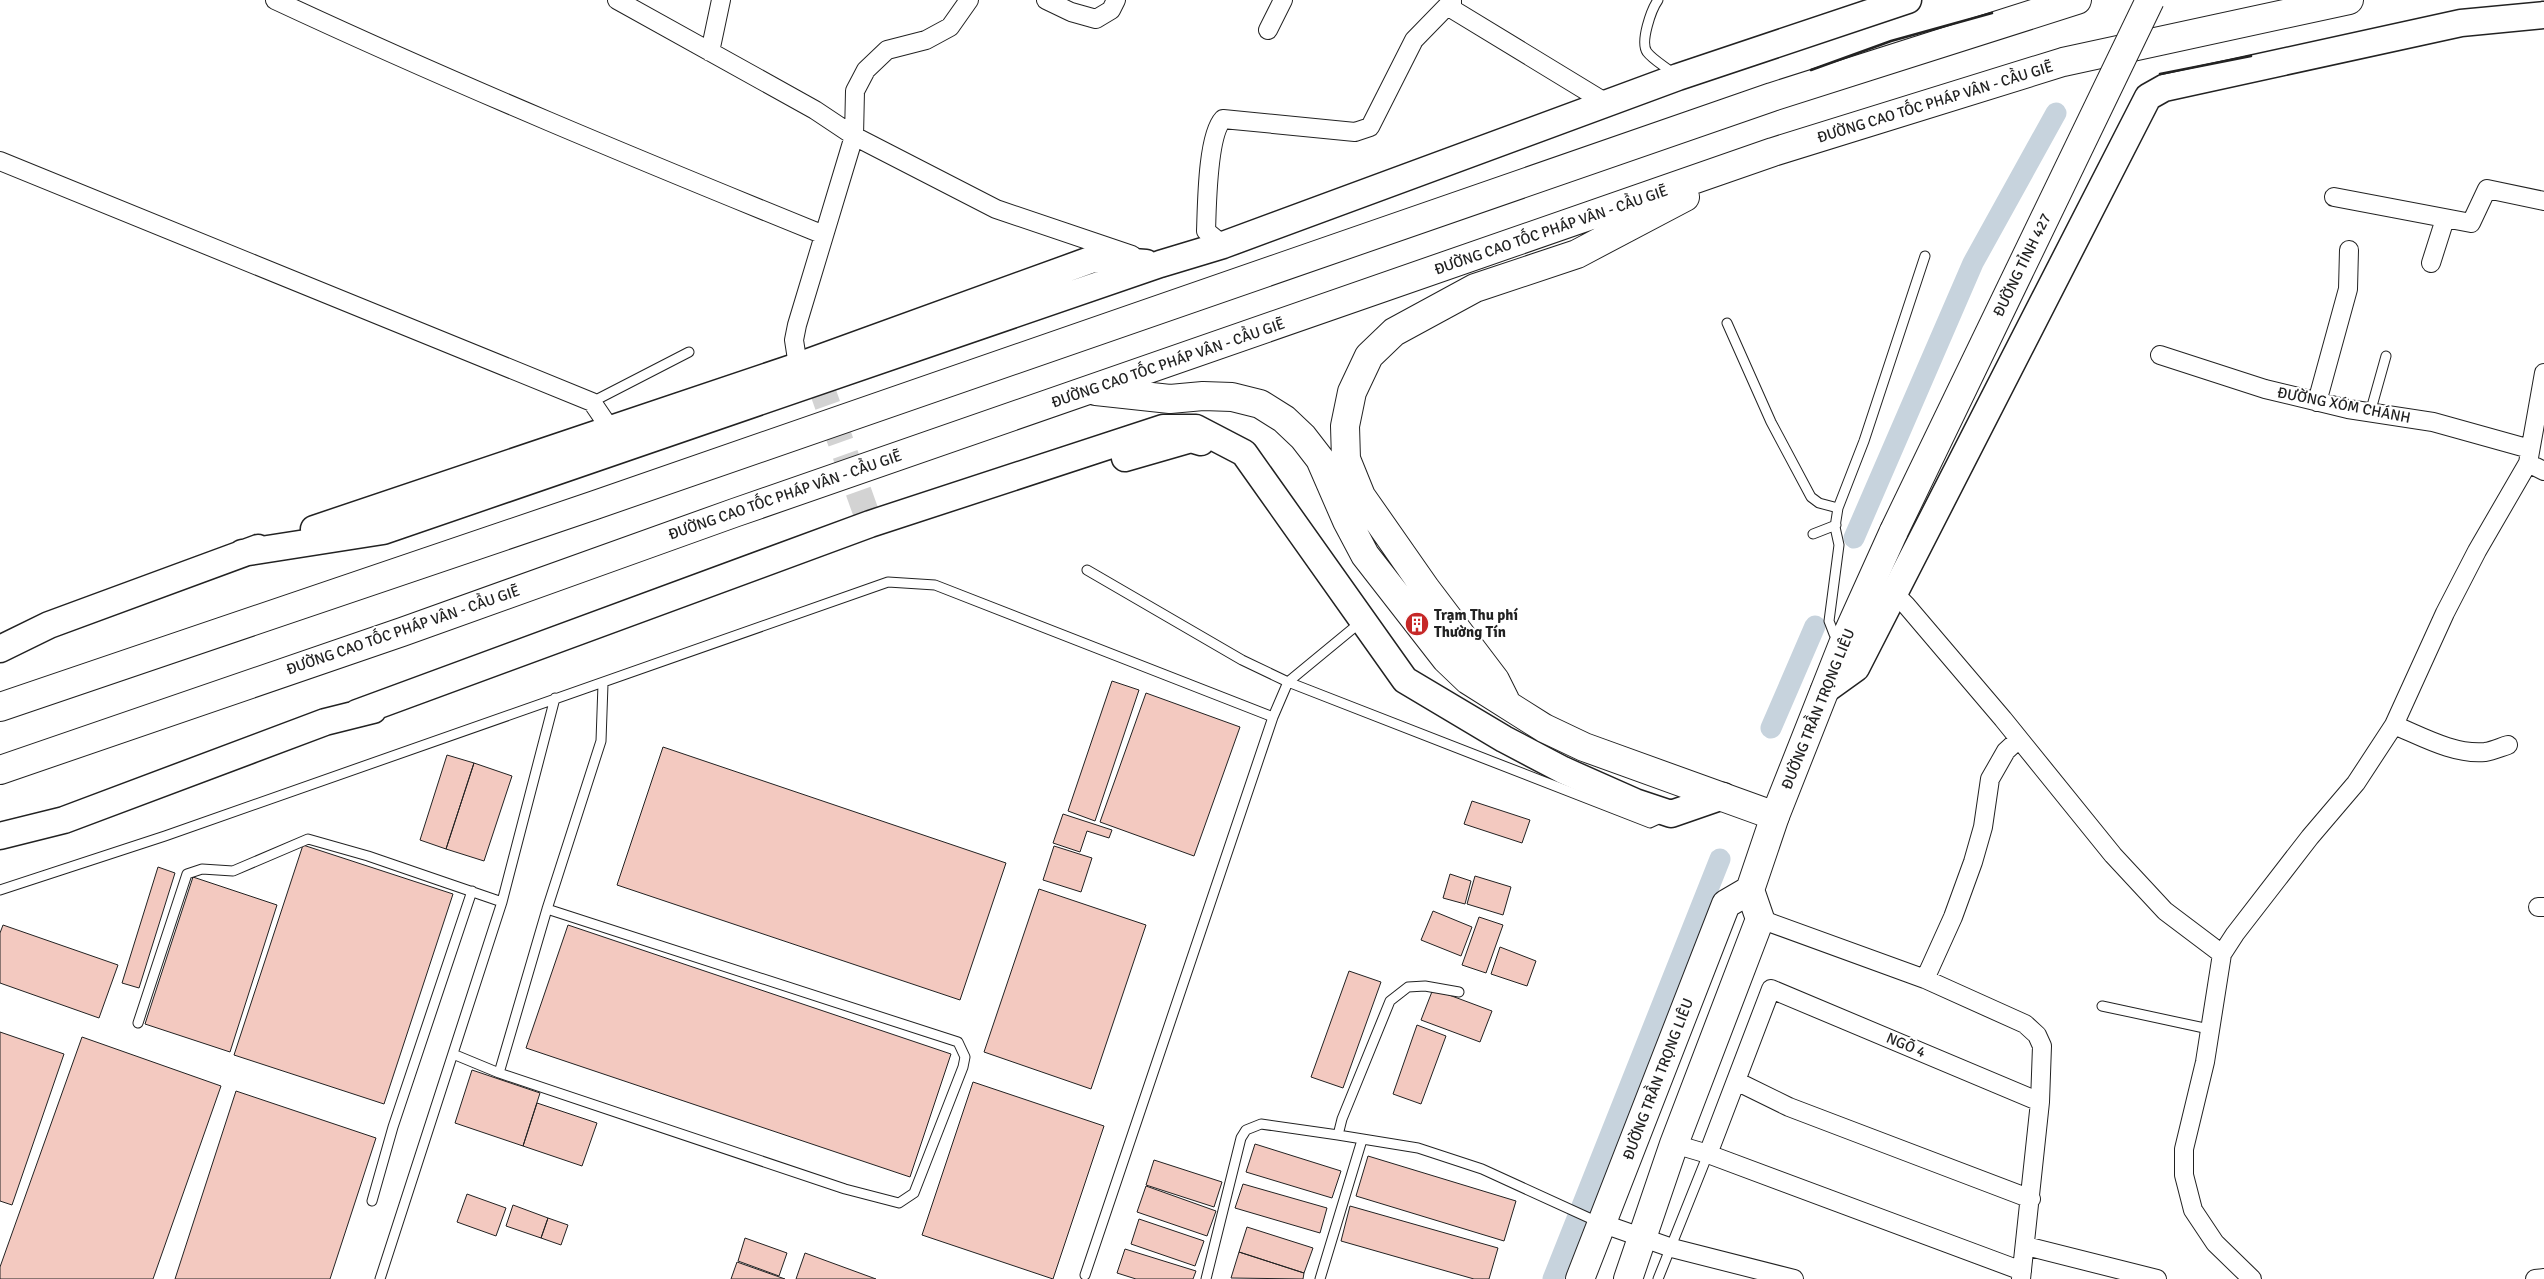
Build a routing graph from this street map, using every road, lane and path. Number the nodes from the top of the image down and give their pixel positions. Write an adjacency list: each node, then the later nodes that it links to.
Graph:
1 (275, 0): 25 (street)
2 (617, 0): 16 (street)
3 (721, 0): 16 (street)
4 (969, 0): 19 (street)
5 (1046, 0): 6 (street)
6 (1116, 0)
7 (1283, 0): 15 (street)
8 (1658, 0): 17 (lane)
9 (1908, 0): 17 (street)
10 (2077, 0): 59 (main road)
11 (2150, 0): 46 (main road, ĐƯỜNG TỈNH 427, bridge)
12 (2349, 0): 20 (main road, ĐƯỜNG CAO TỐC PHÁP VÂN - CẦU GIẼ)
13 (1451, 1): 18 (street); 26 (street)
14 (2544, 15): 50 (street)
15 (1268, 30)
16 (710, 52): 19 (street)
17 (1678, 77): 18 (street)
18 (1608, 104): 26 (street)
19 (854, 136): 25 (street); 30 (street)
20 (1773, 152): 37 (main road, ĐƯỜNG CAO TỐC PHÁP VÂN - CẦU GIẼ); 58 (main road)
21 (0, 162): 38 (street)
22 (2334, 197): 24 (street)
23 (2544, 201): 24 (street)
24 (2445, 219): 29 (street)
25 (824, 235): 35 (street)
26 (1223, 245): 30 (street)
27 (2349, 250): 39 (street)
28 (1925, 256): 44 (lane)
29 (2431, 263)
30 (1160, 264): 35 (street); 48 (street)
31 (1727, 322): 44 (lane)
32 (689, 352): 38 (lane)
33 (2160, 355): 39 (street, ĐƯỜNG XÓM CHÁNH)
34 (2386, 356): 40 (lane)
35 (798, 366): 41 (street)
36 (2544, 373): 42 (street)
37 (1089, 390): 58 (main road); 64 (main road, ĐƯỜNG CAO TỐC PHÁP VÂN - CẦU GIẼ)
38 (592, 402): 41 (street)
39 (2317, 402): 40 (street, ĐƯỜNG XÓM CHÁNH)
40 (2370, 413): 42 (street, ĐƯỜNG XÓM CHÁNH)
41 (611, 430): 48 (street)
42 (2529, 456): 43 (street, ĐƯỜNG XÓM CHÁNH); 61 (street)
43 (2544, 471)
44 (1838, 508): 45 (lane)
45 (1836, 526): 47 (lane); 52 (lane)
46 (1894, 531): 52 (main road, ĐƯỜNG TRẦN TRỌNG LIÊU)
47 (1813, 534)
48 (242, 553): 53 (street)
49 (1087, 570): 54 (lane)
50 (1890, 599): 56 (street); 62 (street)
51 (1362, 621): 54 (lane); 66 (street); 68 (street)
52 (1843, 644): 56 (main road, ĐƯỜNG TRẦN TRỌNG LIÊU)
53 (0, 649)
54 (1288, 682): 60 (lane); 66 (lane)
55 (603, 684): 57 (lane); 60 (lane); 73 (lane)
56 (1824, 691): 67 (main road, ĐƯỜNG TRẦN TRỌNG LIÊU)
57 (555, 698): 69 (lane); 72 (lane)
58 (1505, 702): 65 (main road)
59 (0, 707)
60 (1273, 717): 95 (lane)
61 (2394, 725): 63 (street); 75 (street)
62 (2019, 739): 75 (street); 76 (street)
63 (2508, 746)
64 (0, 770)
65 (1723, 796): 66 (street); 67 (main road)
66 (1670, 814)
67 (1775, 816): 70 (main road, ĐƯỜNG TRẦN TRỌNG LIÊU)
68 (0, 836)
69 (0, 890)
70 (1750, 890): 74 (main road); 91 (main road, ĐƯỜNG TRẦN TRỌNG LIÊU)
71 (472, 891): 72 (lane); 79 (lane); 90 (lane)
72 (502, 902): 81 (lane)
73 (547, 909): 82 (lane); 82 (lane)
74 (1760, 919): 76 (street); 87 (main road)
75 (2222, 954): 80 (street)
76 (1925, 979): 84 (street)
77 (1459, 992): 85 (lane)
78 (2102, 1006): 80 (lane)
79 (138, 1023)
80 (2209, 1029): 106 (street)
81 (453, 1054): 82 (lane); 98 (lane)
82 (499, 1073)
83 (1736, 1081): 84 (street, NGÕ 4); 88 (street); 89 (street)
84 (2040, 1102): 89 (street)
85 (1338, 1135): 86 (lane); 99 (lane)
86 (1362, 1140): 91 (lane); 100 (lane)
87 (1674, 1144): 88 (street); 92 (main road)
88 (1708, 1154): 94 (lane); 96 (street)
89 (2031, 1198): 93 (street)
90 (372, 1201)
91 (1600, 1223): 92 (street); 101 (main road, ĐƯỜNG TRẦN TRỌNG LIÊU)
92 (1642, 1239): 94 (street); 102 (main road)
93 (2026, 1246): 96 (street); 105 (street)
94 (1672, 1248): 103 (lane); 104 (street)
95 (1085, 1275)
96 (2022, 1275)
97 (2544, 1278): 107 (street)
98 (380, 1279)
99 (1206, 1279)
100 (1320, 1279)
101 (1580, 1279)
102 (1628, 1279)
103 (1658, 1279)
104 (1794, 1279)
105 (2157, 1279)
106 (2252, 1279)
107 (2536, 1279)

